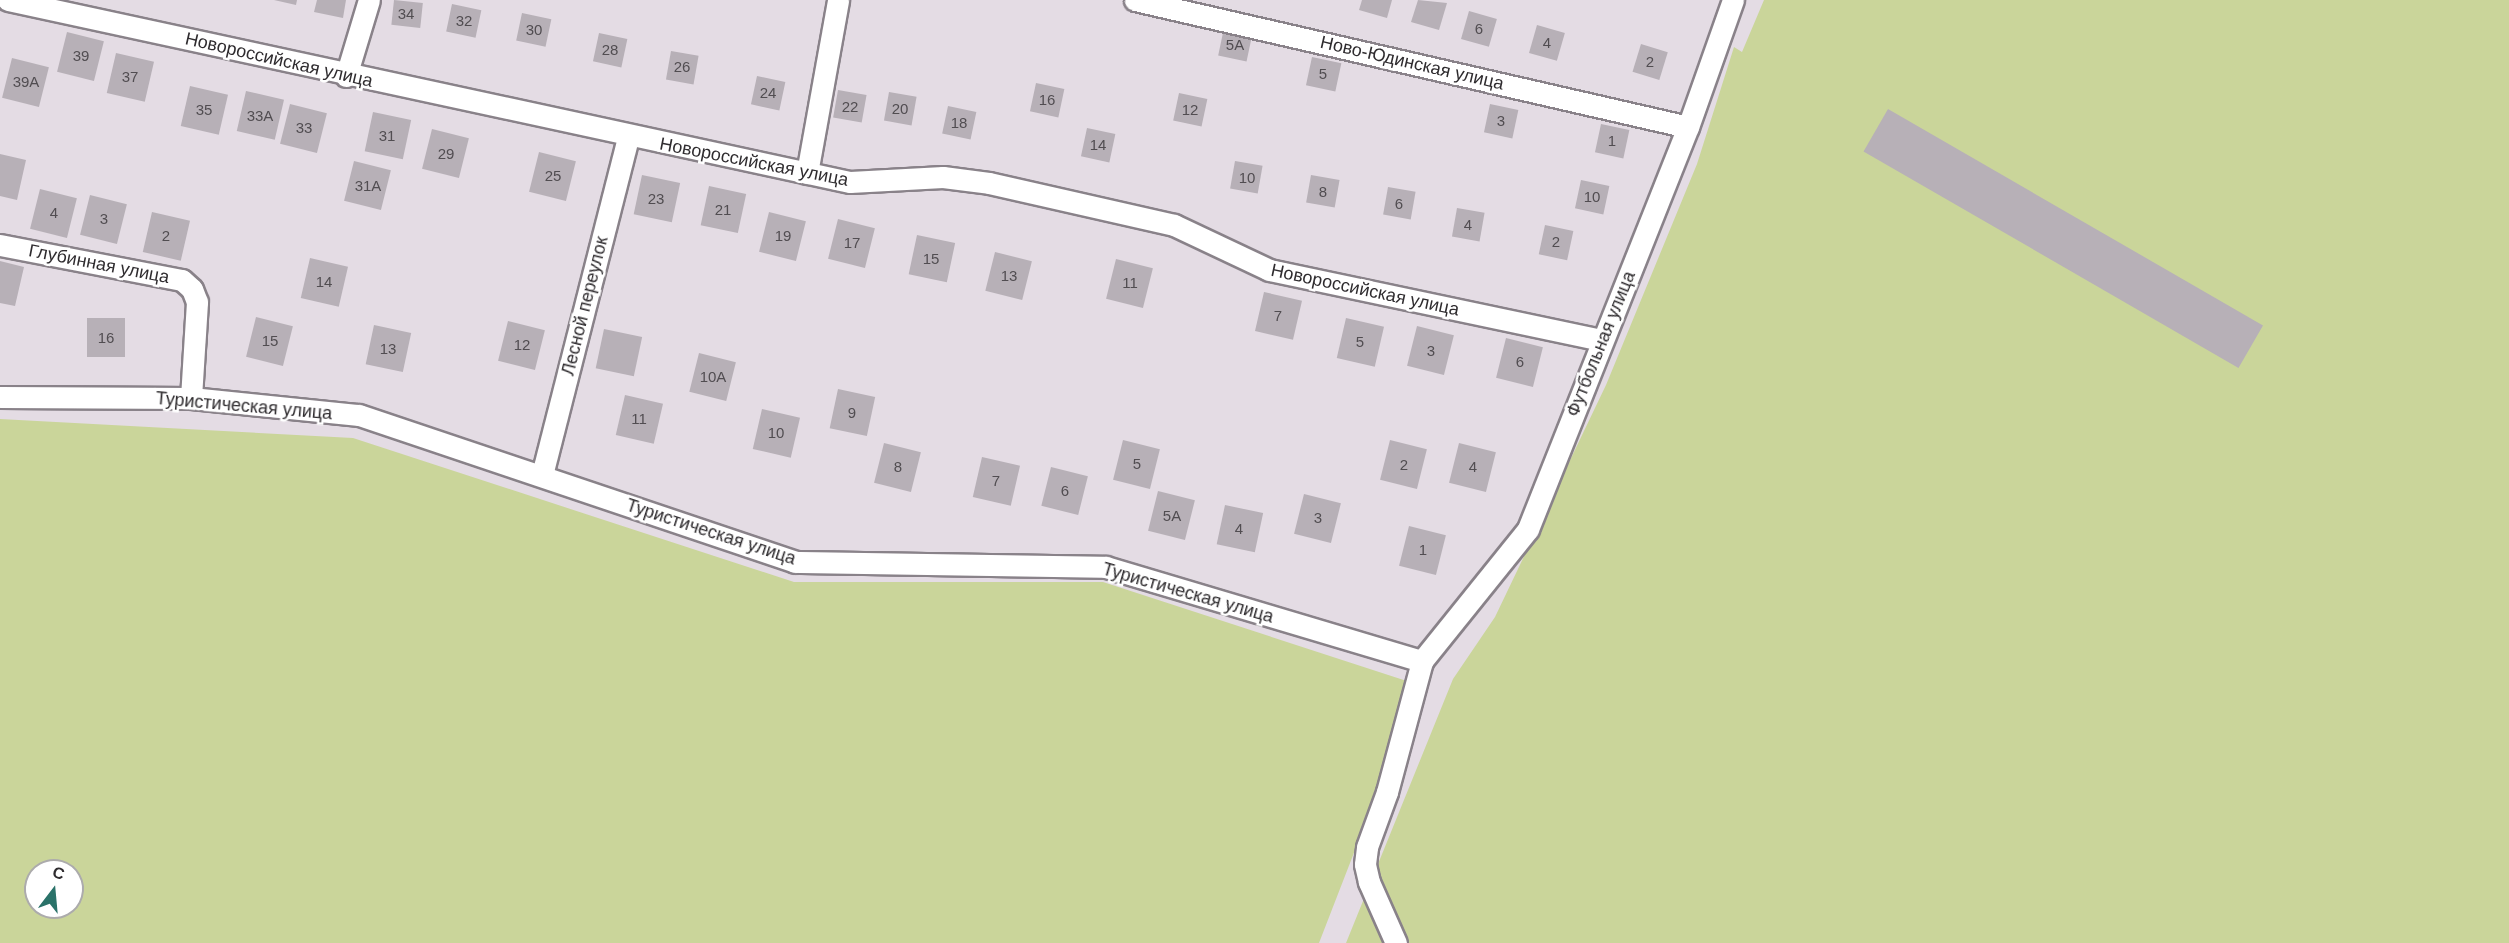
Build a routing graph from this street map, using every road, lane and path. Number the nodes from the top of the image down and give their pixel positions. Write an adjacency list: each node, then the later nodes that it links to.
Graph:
1 (8, 0): 6 (street, Новороссийская улица)
2 (369, 0): 6 (street)
3 (838, 0): 9 (street)
4 (1135, 0): 7 (street, Ново-Юдинская улица)
5 (1732, 0): 7 (street, Футбольная улица)
6 (346, 75): 8 (street, Новороссийская улица)
7 (1688, 127): 11 (street, Футбольная улица)
8 (628, 137): 9 (street, Новороссийская улица); 14 (street, Лесной переулок)
9 (807, 173): 11 (street, Новороссийская улица)
10 (0, 245): 13 (street, Глубинная улица)
11 (1602, 340): 15 (street, Футбольная улица)
12 (0, 397): 13 (street, Туристическая улица)
13 (191, 398): 14 (street, Туристическая улица)
14 (542, 475): 15 (street, Туристическая улица)
15 (1422, 661): 16 (street)
16 (1396, 943)

